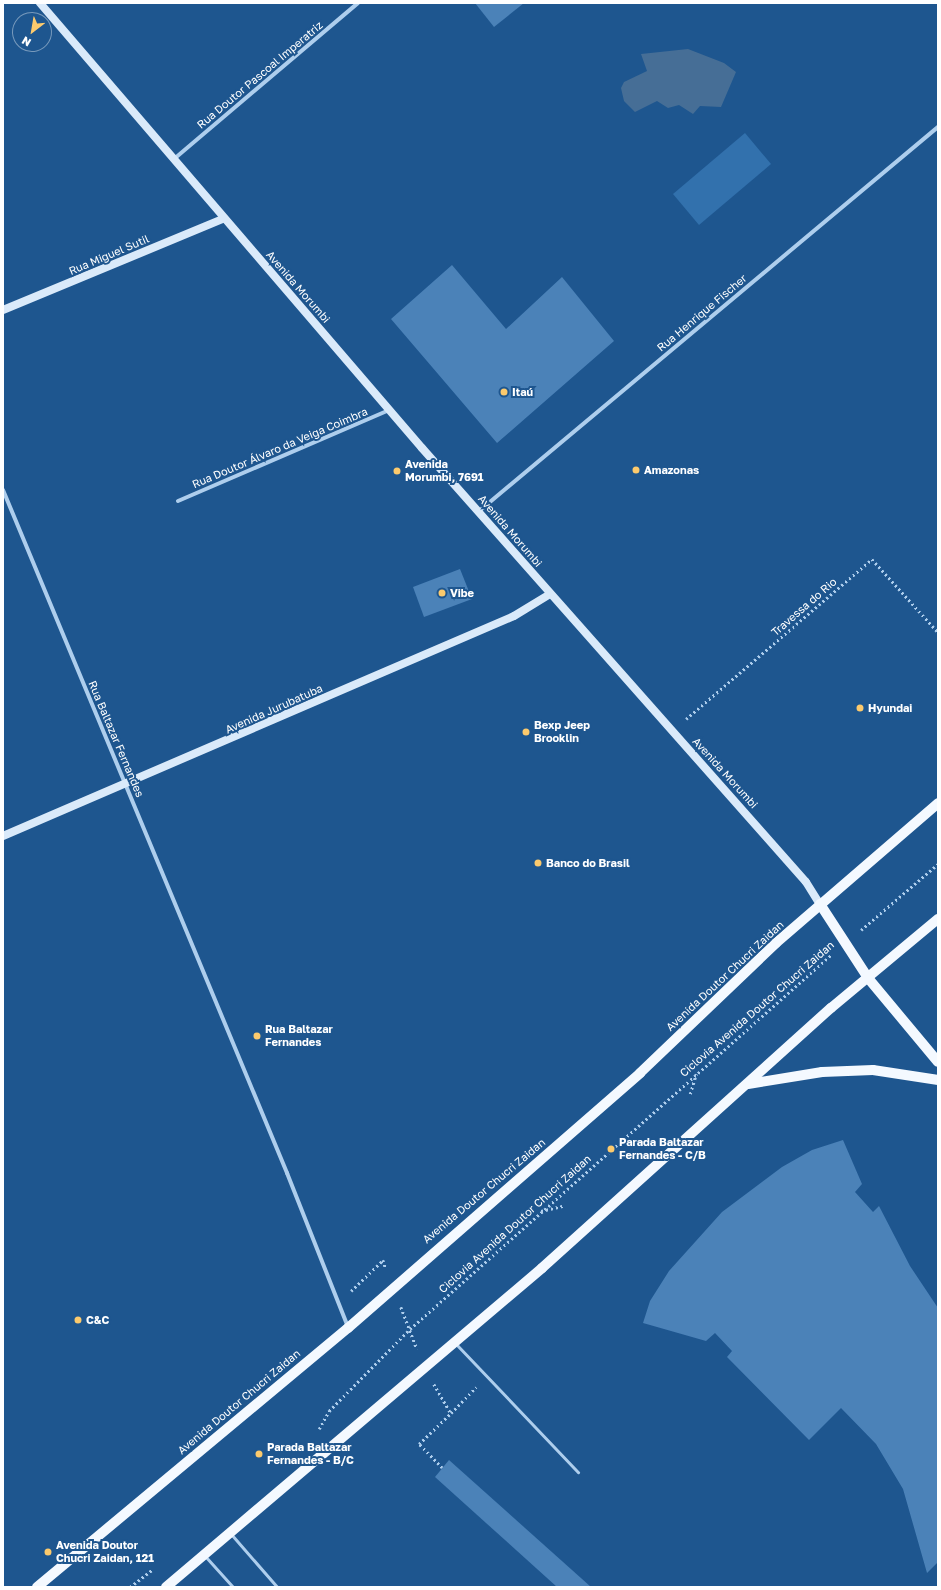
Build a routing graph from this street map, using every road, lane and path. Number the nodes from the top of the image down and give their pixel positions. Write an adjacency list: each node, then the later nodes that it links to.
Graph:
1 (40, 3): 4 (street, Avenida Morumbi)
2 (358, 3): 4 (street, Rua Doutor Pascoal Imperatriz)
3 (938, 127): 10 (street, Rua Henrique Fischer)
4 (173, 160): 5 (street, Avenida Morumbi)
5 (223, 219): 6 (street, Rua Miguel Sutil); 7 (street, Avenida Morumbi)
6 (3, 310)
7 (389, 410): 9 (street, Rua Doutor Álvaro da Veiga Coimbra); 10 (street, Avenida Morumbi)
8 (3, 490): 14 (street, Rua Baltazar Fernandes)
9 (178, 502)
10 (478, 512): 11 (street, Avenida Morumbi)
11 (550, 594): 13 (street, Avenida Morumbi); 14 (street, Avenida Jurubatuba)
12 (938, 632): 13 (path, Travessa do Rio)
13 (672, 731): 18 (street, Avenida Morumbi)
14 (126, 785): 16 (street, Avenida Jurubatuba); 30 (street, Rua Baltazar Fernandes)
15 (938, 803): 18 (main road, Avenida Doutor Chucri Zaidan)
16 (3, 836)
17 (938, 864): 20 (path, Ciclovia Avenida Doutor Chucri Zaidan)
18 (820, 904): 20 (main road, Avenida Morumbi); 29 (main road, Avenida Doutor Chucri Zaidan)
19 (938, 919): 21 (main road)
20 (843, 944): 21 (main road, Avenida Morumbi); 23 (path, Ciclovia Avenida Doutor Chucri Zaidan)
21 (868, 978): 22 (main road, Avenida Morumbi); 25 (main road)
22 (938, 1062)
23 (697, 1073): 26 (path); 28 (path, Ciclovia Avenida Doutor Chucri Zaidan)
24 (938, 1080): 25 (main road)
25 (748, 1084): 33 (main road)
26 (690, 1094)
27 (564, 1206): 28 (path)
28 (540, 1211): 32 (path, Ciclovia Avenida Doutor Chucri Zaidan)
29 (393, 1287): 30 (path); 31 (main road, Avenida Doutor Chucri Zaidan); 32 (path)
30 (339, 1303): 31 (street, Rua Baltazar Fernandes)
31 (348, 1328): 43 (main road, Avenida Doutor Chucri Zaidan)
32 (410, 1329): 34 (path); 37 (path, Ciclovia Avenida Doutor Chucri Zaidan)
33 (453, 1342): 34 (main road); 35 (lane)
34 (424, 1367): 36 (path); 40 (main road)
35 (486, 1376): 36 (path); 39 (lane)
36 (451, 1412): 38 (path)
37 (317, 1433)
38 (442, 1468)
39 (578, 1472)
40 (230, 1533): 41 (main road); 47 (lane)
41 (204, 1555): 45 (main road); 46 (lane)
42 (156, 1567): 44 (path)
43 (37, 1587)
44 (130, 1587)
45 (166, 1587)
46 (233, 1587)
47 (277, 1587)

